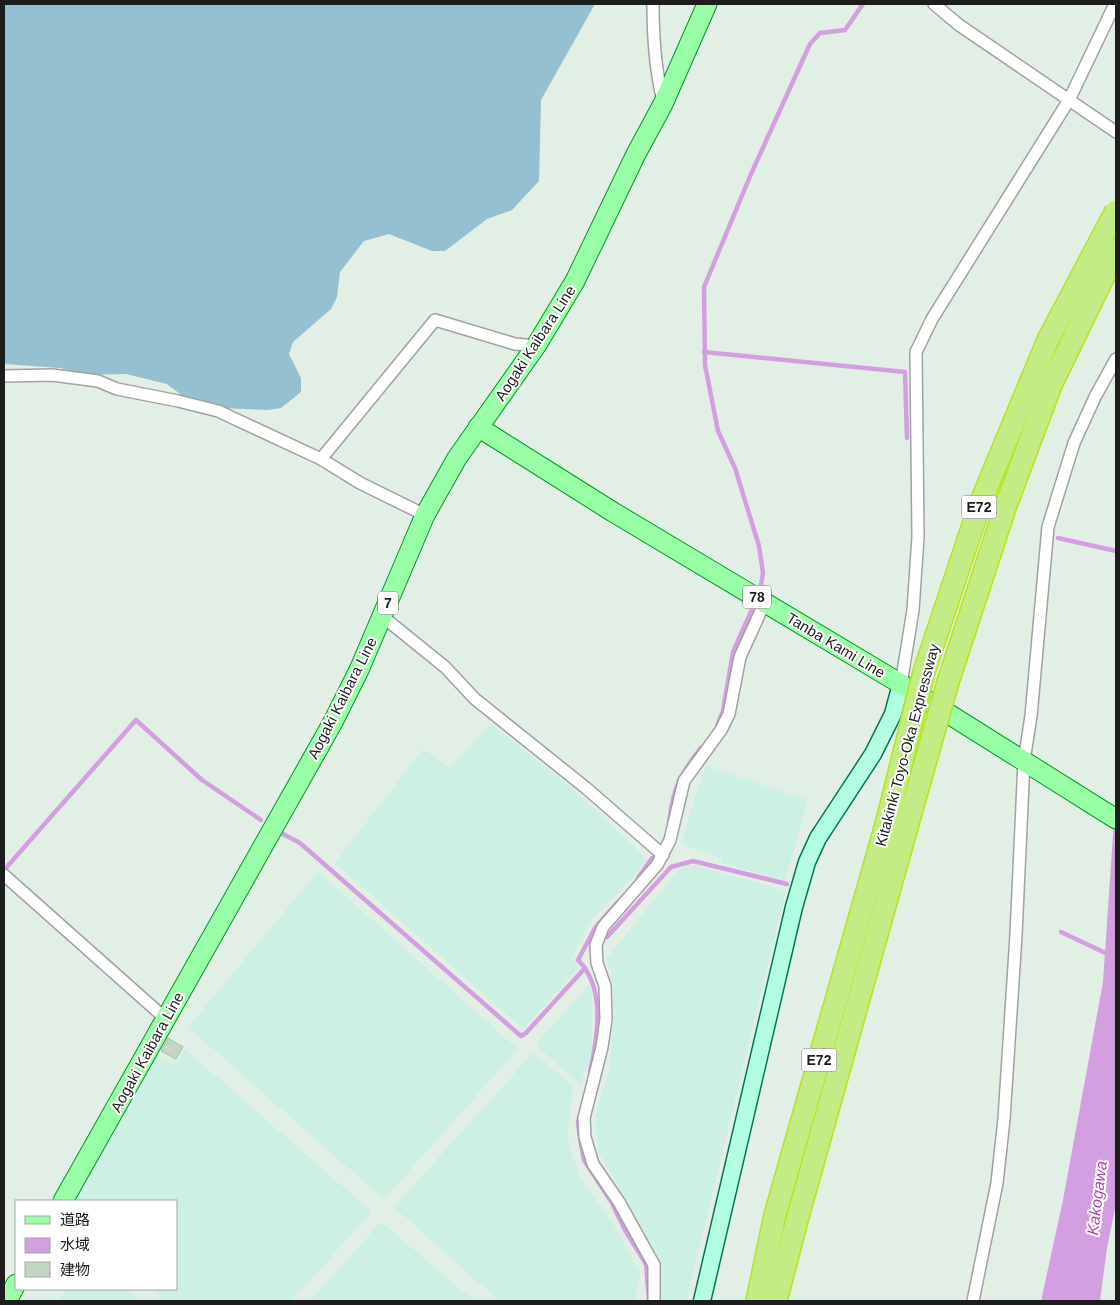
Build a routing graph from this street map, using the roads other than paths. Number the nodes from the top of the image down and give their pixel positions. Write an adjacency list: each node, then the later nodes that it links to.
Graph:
1 (653, 4): 6 (street)
2 (706, 4): 6 (main road, Aogaki Kaibara Line / 7)
3 (934, 4): 5 (street)
4 (1115, 4): 5 (street)
5 (1069, 100): 7 (street); 18 (street)
6 (663, 104): 10 (main road, Aogaki Kaibara Line / 7)
7 (1116, 132)
8 (1116, 210): 21 (highway, Kitakinki Toyo-Oka Expressway / E72, bridge)
9 (1116, 251): 21 (highway, Kitakinki Toyo-Oka Expressway / E72, bridge)
10 (536, 346): 13 (main road, Aogaki Kaibara Line / 7); 14 (street)
11 (1116, 359): 19 (street)
12 (4, 376): 14 (street)
13 (478, 427): 15 (main road, Aogaki Kaibara Line / 7); 16 (main road, Tanba Kami Line / 78)
14 (321, 459): 15 (street)
15 (425, 515): 17 (main road, Aogaki Kaibara Line / 7)
16 (765, 602): 18 (main road, Tanba Kami Line / 78); 22 (street)
17 (382, 616): 22 (street); 24 (main road, Aogaki Kaibara Line / 7)
18 (901, 684): 19 (main road, Tanba Kami Line / 78); 29 (street)
19 (1029, 764): 20 (main road, Tanba Kami Line / 78); 32 (street)
20 (1116, 819)
21 (897, 824): 30 (highway, Kitakinki Toyo-Oka Expressway / E72); 31 (highway, Kitakinki Toyo-Oka Expressway / E72)
22 (662, 855): 28 (street)
23 (4, 875): 24 (street)
24 (166, 1019): 25 (main road, Aogaki Kaibara Line / 7)
25 (64, 1200)
26 (15, 1286): 27 (main road)
27 (7, 1301)
28 (654, 1301)
29 (702, 1301)
30 (757, 1301)
31 (776, 1301)
32 (972, 1301)

